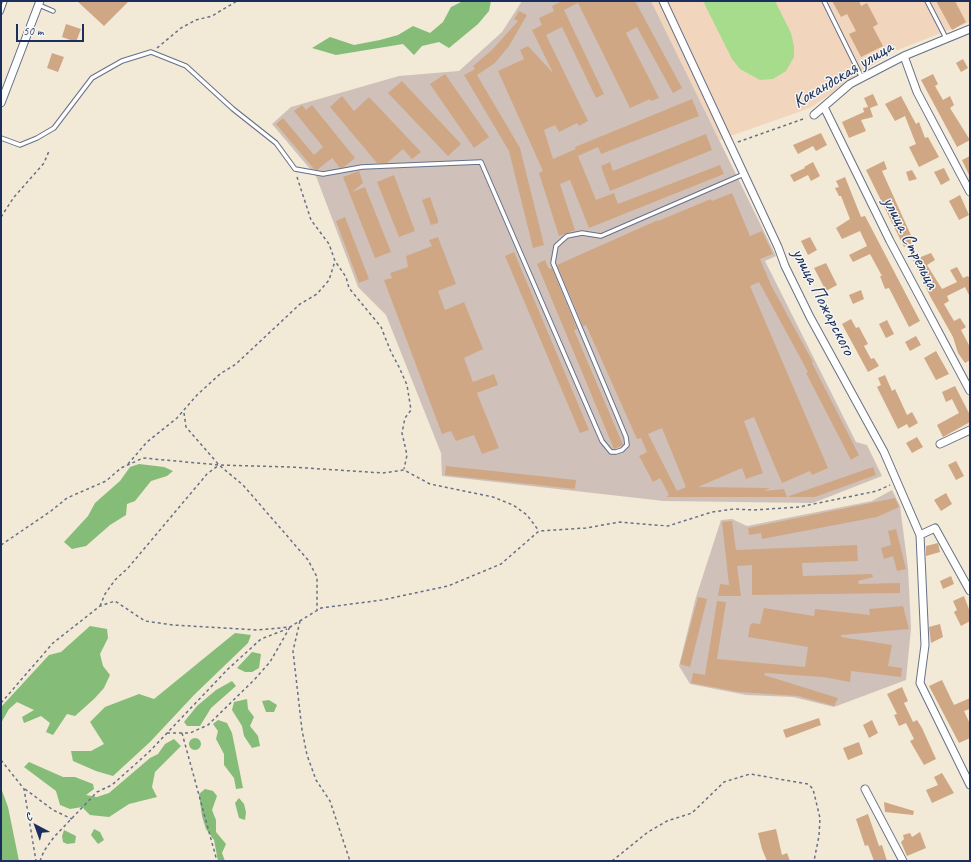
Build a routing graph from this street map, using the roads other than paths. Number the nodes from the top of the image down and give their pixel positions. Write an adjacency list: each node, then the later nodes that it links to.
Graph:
1 (5, 1): 7 (lane)
2 (663, 1): 16 (street, улица Пожарского)
3 (824, 1): 11 (lane)
4 (928, 1): 9 (lane)
5 (39, 3): 6 (lane); 12 (street)
6 (53, 11)
7 (1, 12)
8 (970, 29): 9 (street, Кокандская улица)
9 (946, 40): 10 (street, Кокандская улица)
10 (904, 56): 11 (street, Кокандская улица); 17 (street)
11 (862, 78): 13 (street, Кокандская улица)
12 (1, 103)
13 (824, 107): 14 (street, Кокандская улица); 18 (street, улица Стрельца)
14 (814, 115)
15 (1, 138): 16 (lane)
16 (744, 174): 21 (street, улица Пожарского)
17 (970, 192)
18 (970, 391)
19 (970, 430): 20 (street)
20 (940, 444)
21 (920, 535): 22 (street); 23 (street)
22 (970, 591)
23 (970, 785)
24 (865, 789): 25 (street)
25 (903, 861)

